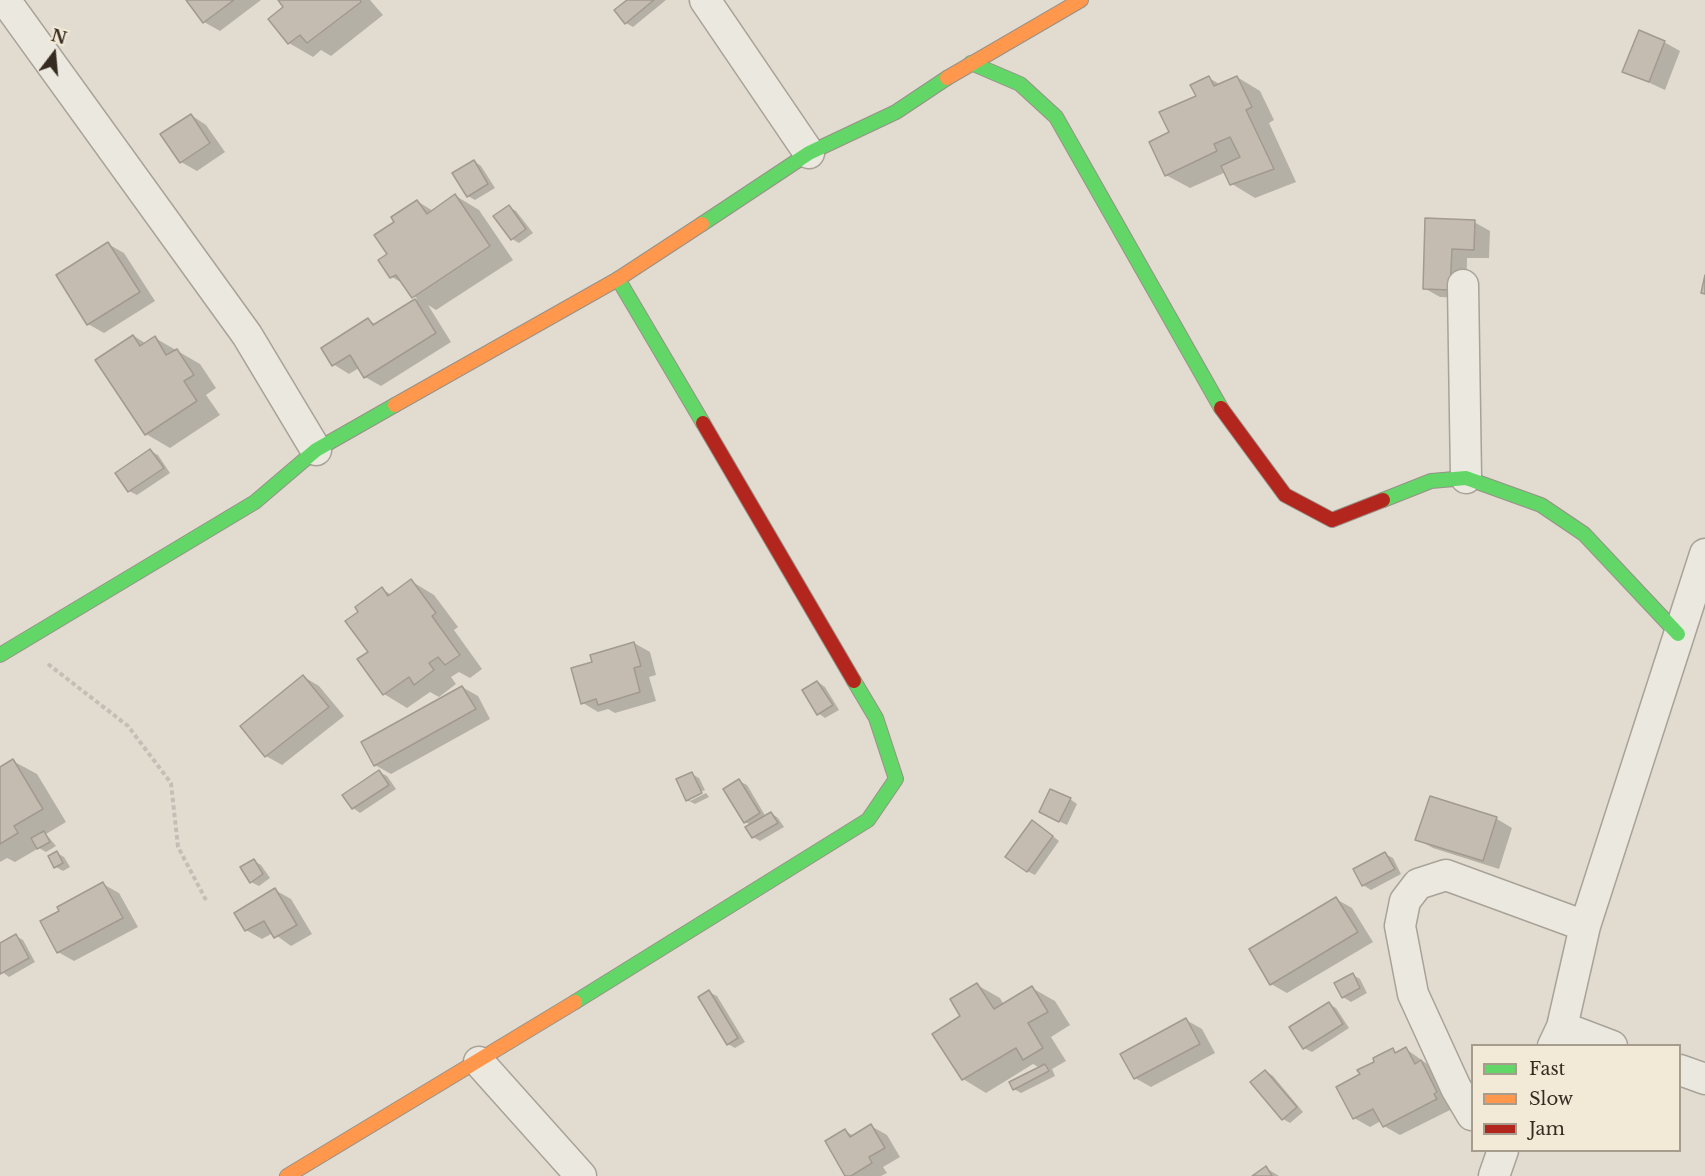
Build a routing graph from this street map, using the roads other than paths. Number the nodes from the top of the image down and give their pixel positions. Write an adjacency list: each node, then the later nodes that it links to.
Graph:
1 (5, 0): 8 (street)
2 (705, 0): 5 (street)
3 (1081, 0): 4 (street)
4 (971, 63): 5 (street); 9 (street)
5 (809, 153): 6 (street)
6 (618, 279): 8 (street); 16 (street)
7 (1463, 285): 9 (street)
8 (316, 450): 12 (street)
9 (1466, 478): 11 (street)
10 (1705, 554): 11 (street)
11 (1678, 634): 13 (street)
12 (0, 655)
13 (1585, 926): 14 (street); 19 (street)
14 (1557, 1036): 15 (street)
15 (1601, 1044)
16 (479, 1062): 20 (street); 21 (street)
17 (1681, 1070): 18 (street)
18 (1705, 1079)
19 (1471, 1112)
20 (287, 1176)
21 (581, 1176)

